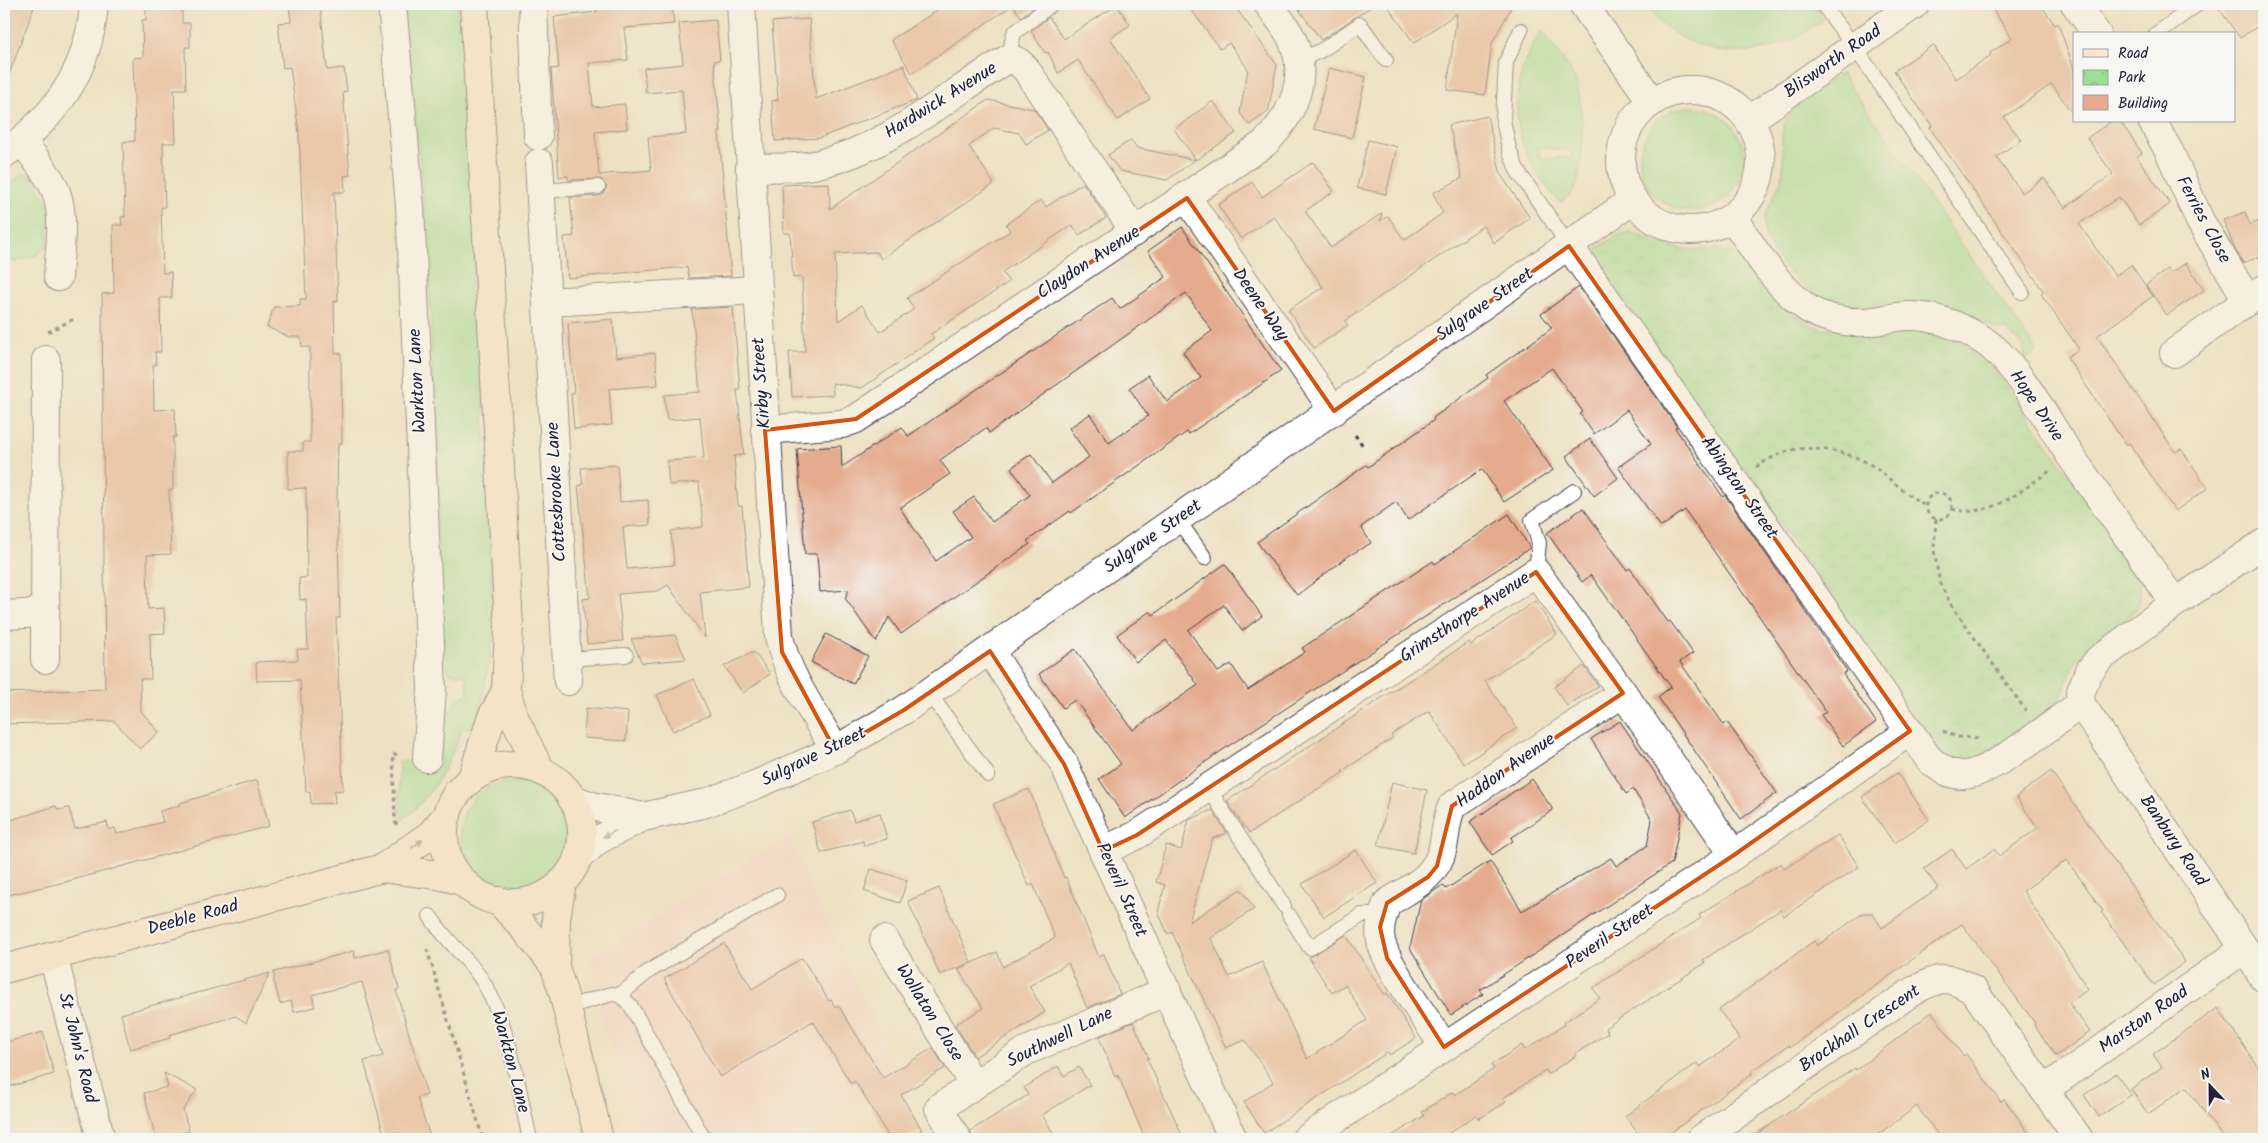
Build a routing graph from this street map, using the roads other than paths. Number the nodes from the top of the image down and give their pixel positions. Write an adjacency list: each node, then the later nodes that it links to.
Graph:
1 (94, 4): 23 (street)
2 (392, 4): 59 (street, Warkton Lane)
3 (474, 4): 53 (street)
4 (533, 4): 26 (street, Cottesbrooke Lane)
5 (741, 4): 24 (street, Kirby Street)
6 (1052, 4): 17 (lane)
7 (1268, 4): 19 (street, Claydon Avenue)
8 (1583, 4): 20 (street)
9 (1822, 4): 16 (lane)
10 (1915, 4): 16 (street, Blisworth Road)
11 (2075, 4): 14 (street)
12 (2198, 4): 15 (lane)
13 (1521, 30): 31 (lane)
14 (2096, 32)
15 (2159, 32)
16 (1854, 46): 21 (street, Blisworth Road); 34 (lane)
17 (1008, 59): 24 (street, Hardwick Avenue); 30 (street, Hardwick Avenue)
18 (1386, 60): 19 (lane)
19 (1298, 61): 27 (street, Claydon Avenue)
20 (1652, 102): 21 (street); 28 (street)
21 (1750, 120): 29 (street)
22 (2153, 122): 35 (street, Ferries Close)
23 (13, 148): 32 (street)
24 (750, 168): 33 (street, Kirby Street)
25 (598, 187): 26 (lane)
26 (541, 191): 36 (street, Cottesbrooke Lane)
27 (1187, 198): 30 (street, Claydon Avenue); 39 (street, Deene Way)
28 (1634, 200): 29 (street); 31 (street, Sulgrave Street)
29 (1733, 218): 46 (street, Hope Drive)
30 (1135, 232): 40 (street, Claydon Avenue)
31 (1569, 246): 39 (street, Sulgrave Street); 57 (street, Abington Street)
32 (58, 277)
33 (756, 290): 36 (street); 40 (street, Kirby Street)
34 (2022, 292)
35 (2256, 295): 37 (street)
36 (547, 302): 52 (street, Cottesbrooke Lane)
37 (2174, 353)
38 (46, 360): 47 (street)
39 (1334, 411): 42 (street, Sulgrave Street)
40 (765, 430): 58 (street, Kirby Street)
41 (1574, 492): 45 (lane)
42 (1178, 520): 44 (lane); 49 (street, Sulgrave Street)
43 (2264, 542): 46 (street)
44 (1205, 558)
45 (1536, 572): 55 (street, Grimsthorpe Avenue); 63 (street, Grimsthorpe Avenue)
46 (2175, 603): 56 (street)
47 (44, 613): 48 (street); 51 (street)
48 (4, 615)
49 (990, 651): 54 (street, Sulgrave Street); 67 (street, Peveril Street)
50 (626, 655): 52 (lane)
51 (45, 659)
52 (567, 670)
53 (506, 690): 60 (street); 62 (street)
54 (930, 693): 58 (street, Sulgrave Street); 61 (lane)
55 (1622, 693): 68 (street, Grimsthorpe Avenue); 75 (street, Haddon Avenue)
56 (2082, 704): 57 (street, Abington Street); 78 (street, Banbury Road)
57 (1910, 730): 68 (street, Peveril Street)
58 (835, 750): 66 (street, Sulgrave Street)
59 (427, 758)
60 (540, 770): 62 (street); 64 (street)
61 (988, 775)
62 (472, 778): 65 (street)
63 (1209, 789): 67 (street, Grimsthorpe Avenue); 75 (lane)
64 (572, 799): 66 (street, Sulgrave Street); 69 (street)
65 (447, 815): 70 (street, Deeble Road, one-way to 65); 71 (street)
66 (643, 817): 69 (street, Sulgrave Street, one-way to 69)
67 (1103, 851): 83 (street, Peveril Street)
68 (1734, 856): 86 (street, Peveril Street)
69 (578, 857): 72 (street)
70 (383, 868): 71 (street, Deeble Road); 79 (street, Deeble Road)
71 (462, 880): 74 (street)
72 (562, 882): 74 (street); 80 (street)
73 (777, 895): 84 (lane)
74 (499, 901): 80 (street)
75 (1383, 915): 86 (street)
76 (430, 916): 90 (lane, Warkton Lane)
77 (884, 940): 87 (street, Wollaton Close)
78 (2244, 949): 82 (street, Banbury Road); 88 (street, Marston Road)
79 (53, 956): 81 (street, Deeble Road); 89 (street, St John's Road)
80 (555, 967): 85 (street)
81 (4, 969)
82 (2264, 978)
83 (1166, 991): 87 (street, Southwell Lane); 94 (street, Peveril Street)
84 (620, 995): 85 (lane); 92 (lane)
85 (567, 1007): 91 (street)
86 (1444, 1047): 95 (street, Peveril Street)
87 (974, 1085): 93 (street, Southwell Lane)
88 (2044, 1090): 96 (street, Brockhall Crescent); 97 (street, Brockhall Crescent)
89 (101, 1139)
90 (530, 1139)
91 (599, 1139)
92 (704, 1139)
93 (957, 1139)
94 (1232, 1139)
95 (1306, 1139)
96 (1702, 1139)
97 (2079, 1139)

